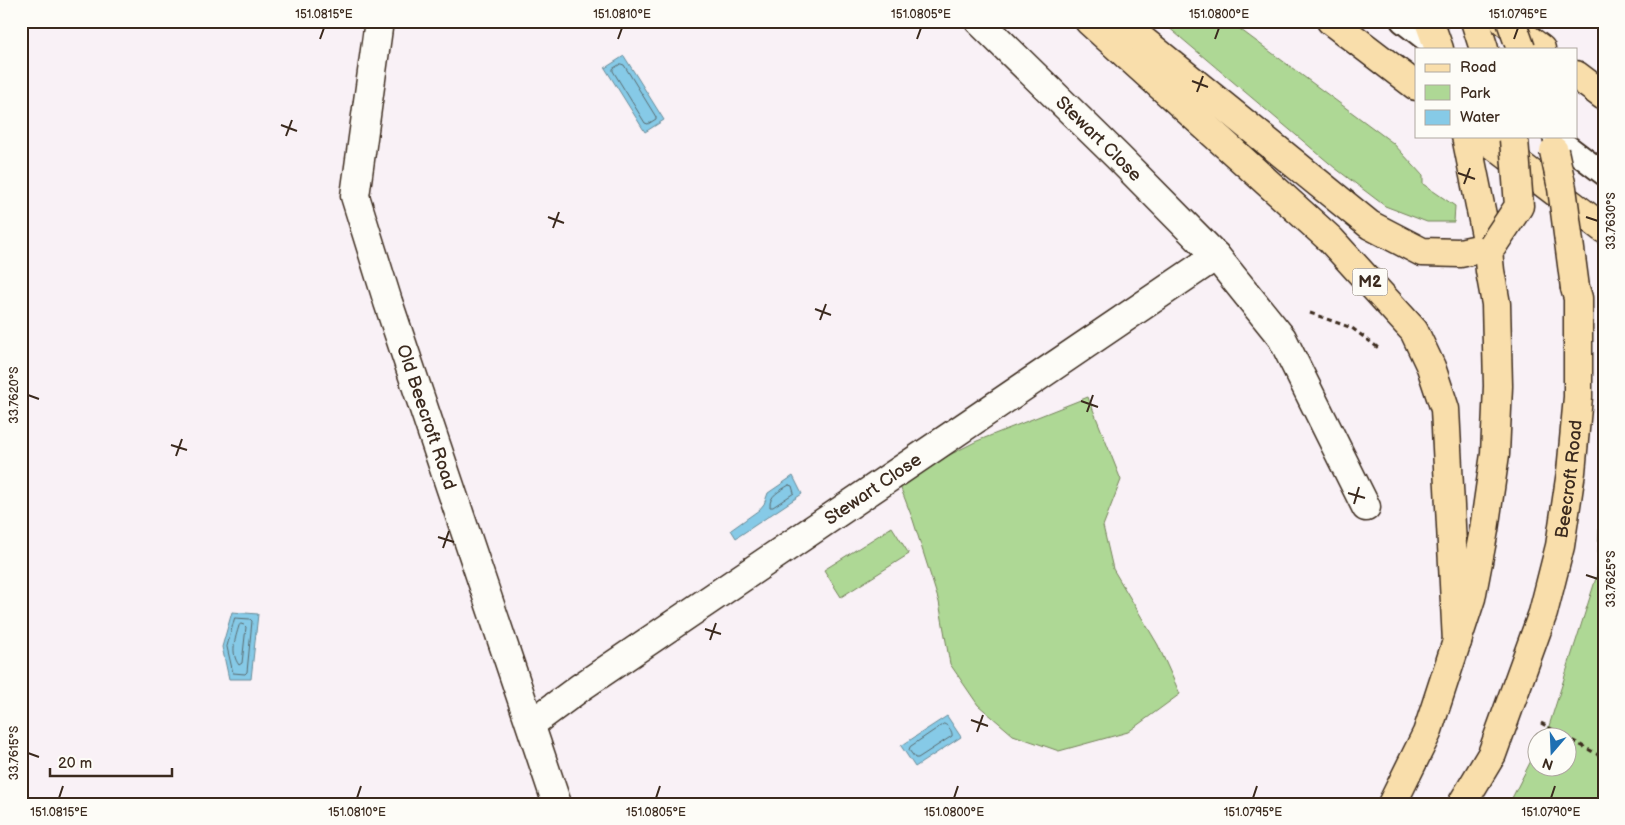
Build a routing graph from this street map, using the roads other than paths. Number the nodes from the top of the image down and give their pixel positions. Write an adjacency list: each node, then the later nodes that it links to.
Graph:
1 (379, 21): 30 (street, Old Beecroft Road)
2 (980, 21): 27 (street, Stewart Close)
3 (1090, 21): 29 (main road, M2)
4 (1119, 21): 26 (main road)
5 (1331, 21): 17 (main road)
6 (1402, 21): 11 (lane)
7 (1429, 21): 12 (main road)
8 (1475, 21): 13 (main road)
9 (1504, 21): 15 (main road)
10 (1511, 21): 14 (main road, bridge)
11 (1438, 48)
12 (1439, 48)
13 (1484, 48)
14 (1521, 48)
15 (1540, 48)
16 (1578, 76): 18 (main road)
17 (1415, 85)
18 (1604, 96)
19 (1466, 138): 26 (main road)
20 (1485, 138): 25 (main road)
21 (1513, 138): 26 (main road, bridge)
22 (1552, 138): 33 (main road, Beecroft Road, bridge)
23 (1555, 138): 24 (lane)
24 (1604, 174)
25 (1604, 229)
26 (1490, 244): 29 (main road)
27 (1216, 256): 28 (street, Stewart Close); 30 (street, Stewart Close)
28 (1366, 507)
29 (1457, 642): 32 (main road)
30 (531, 724): 31 (street, Old Beecroft Road)
31 (557, 804)
32 (1392, 804)
33 (1462, 804)

